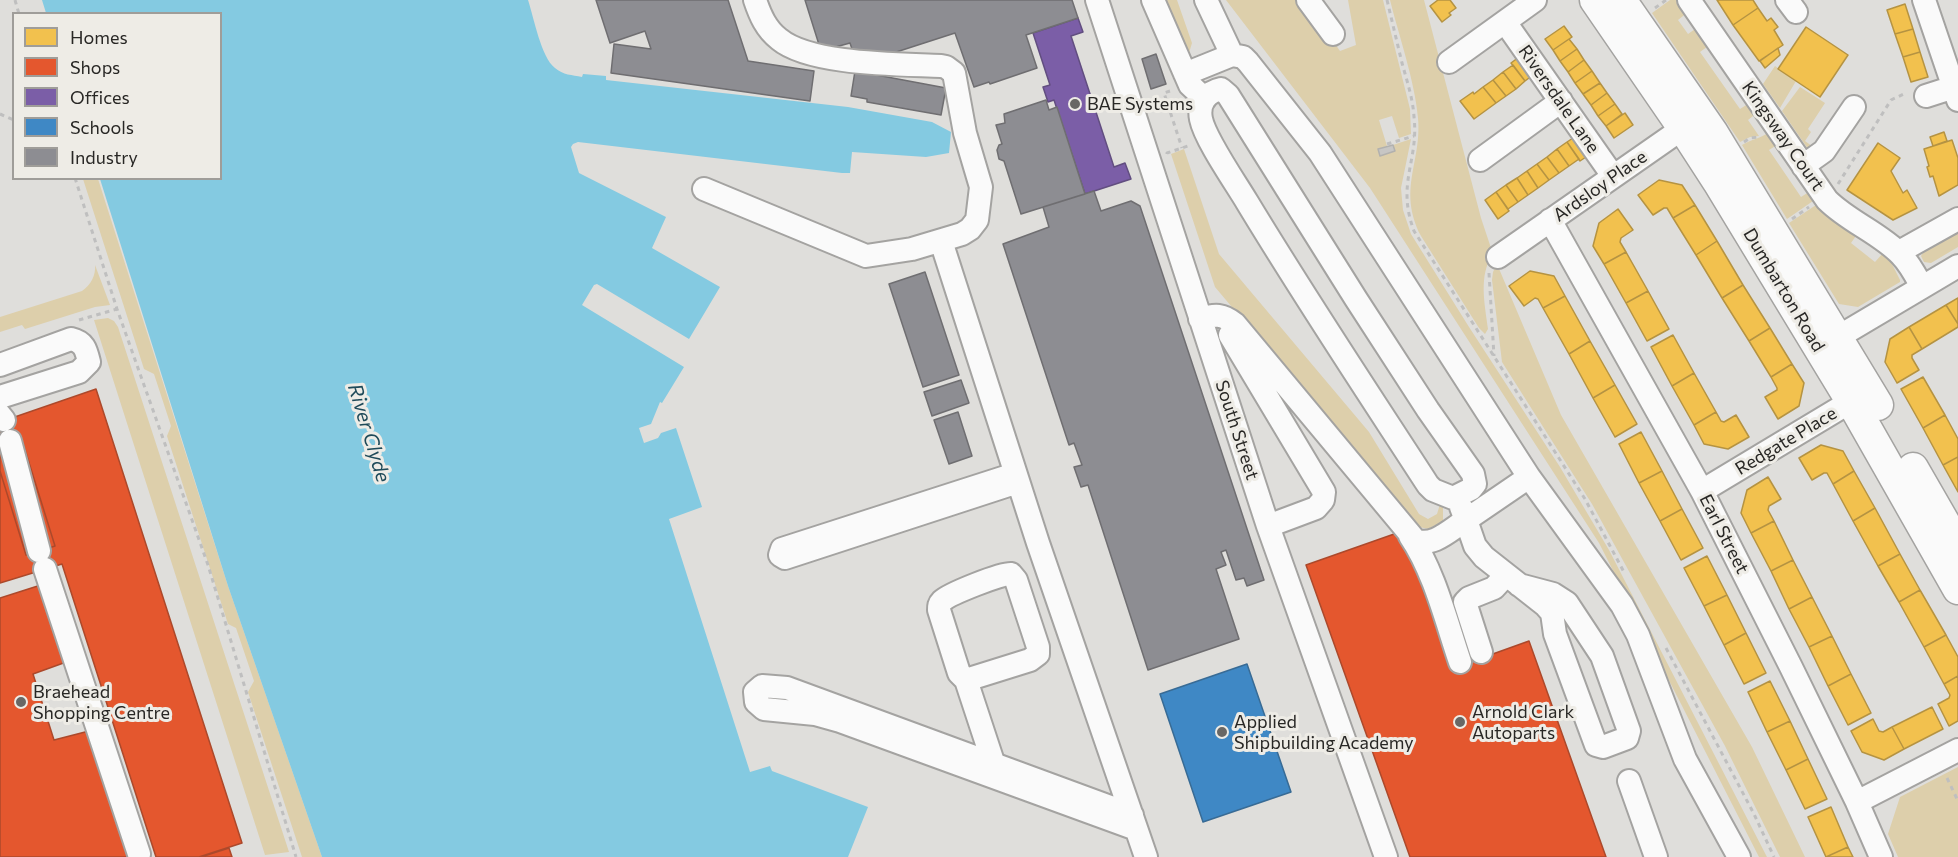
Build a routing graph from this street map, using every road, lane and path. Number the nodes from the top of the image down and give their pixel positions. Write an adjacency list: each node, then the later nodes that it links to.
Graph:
1 (755, 0): 39 (street)
2 (1097, 0): 45 (street, South Street)
3 (1153, 0): 16 (street)
4 (1206, 0): 14 (street)
5 (1308, 0): 13 (street)
6 (1387, 0): 25 (path)
7 (1535, 0): 12 (street)
8 (1595, 0): 23 (main road, Dumbarton Road)
9 (1621, 0): 23 (main road, Dumbarton Road)
10 (1689, 0): 24 (street, Kingsway Court)
11 (1924, 0): 19 (street)
12 (1506, 13): 15 (street); 21 (street, Riversdale Lane)
13 (1333, 34)
14 (1232, 55): 16 (street); 53 (street)
15 (1449, 62)
16 (1185, 74): 20 (street)
17 (1170, 91): 29 (path)
18 (1919, 94): 19 (street); 36 (path)
19 (1956, 94)
20 (1204, 98): 56 (street); 56 (street)
21 (1561, 101): 31 (street); 33 (street, Riversdale Lane)
22 (1854, 107): 32 (street)
23 (1693, 121): 28 (main road, Dumbarton Road); 33 (street, Ardsloy Place); 46 (main road, Dumbarton Road)
24 (1776, 126): 28 (path); 32 (street, Kingsway Court)
25 (1415, 135): 26 (path); 47 (path)
26 (1387, 144)
27 (1189, 146): 29 (path)
28 (1722, 147): 40 (main road, Dumbarton Road)
29 (1182, 148): 30 (path)
30 (1170, 152)
31 (1480, 160)
32 (1803, 166): 36 (street, Kingsway Court)
33 (1613, 176): 38 (street, Ardsloy Place)
34 (76, 180): 76 (path)
35 (704, 189): 39 (street)
36 (1827, 200): 40 (path); 41 (street, Kingsway Court)
37 (1958, 219): 41 (street)
38 (1550, 220): 42 (street, Ardsloy Place); 55 (street, Earl Street)
39 (941, 241): 54 (street)
40 (1779, 241): 46 (main road, Dumbarton Road)
41 (1899, 252): 44 (street, Kingsway Court)
42 (1498, 257): 47 (path)
43 (1958, 266): 44 (street)
44 (1922, 287): 46 (street)
45 (1209, 317): 58 (street, South Street); 58 (street); 59 (street)
46 (1829, 343): 50 (main road, Dumbarton Road)
47 (1494, 358): 61 (path)
48 (8, 362): 49 (street); 49 (street)
49 (68, 375): 51 (street)
50 (1860, 396): 55 (street, Redgate Place); 60 (main road, Dumbarton Road); 63 (main road, Dumbarton Road)
51 (0, 397)
52 (5, 425): 75 (street)
53 (1529, 477): 57 (street); 74 (street)
54 (1016, 478): 54 (street); 73 (street)
55 (1702, 491): 72 (street, Earl Street)
56 (1457, 497): 57 (street)
57 (1466, 520): 59 (street); 62 (street)
58 (1268, 526): 78 (street, South Street)
59 (1410, 536): 66 (street)
60 (1958, 546)
61 (1626, 574)
62 (1513, 580): 62 (street); 65 (street)
63 (1958, 589)
64 (1665, 646): 82 (path)
65 (1481, 652)
66 (1460, 662)
67 (966, 680): 67 (street); 69 (street)
68 (1948, 755): 71 (path); 72 (street)
69 (994, 765): 73 (street); 73 (street)
70 (1629, 781): 79 (street)
71 (1958, 801)
72 (1857, 802): 83 (street, Earl Street)
73 (1134, 822): 77 (street)
74 (1720, 822): 80 (street); 81 (street)
75 (139, 854)
76 (296, 857)
77 (1146, 857)
78 (1386, 857)
79 (1656, 857)
80 (1722, 857)
81 (1739, 857)
82 (1774, 857)
83 (1881, 857)

